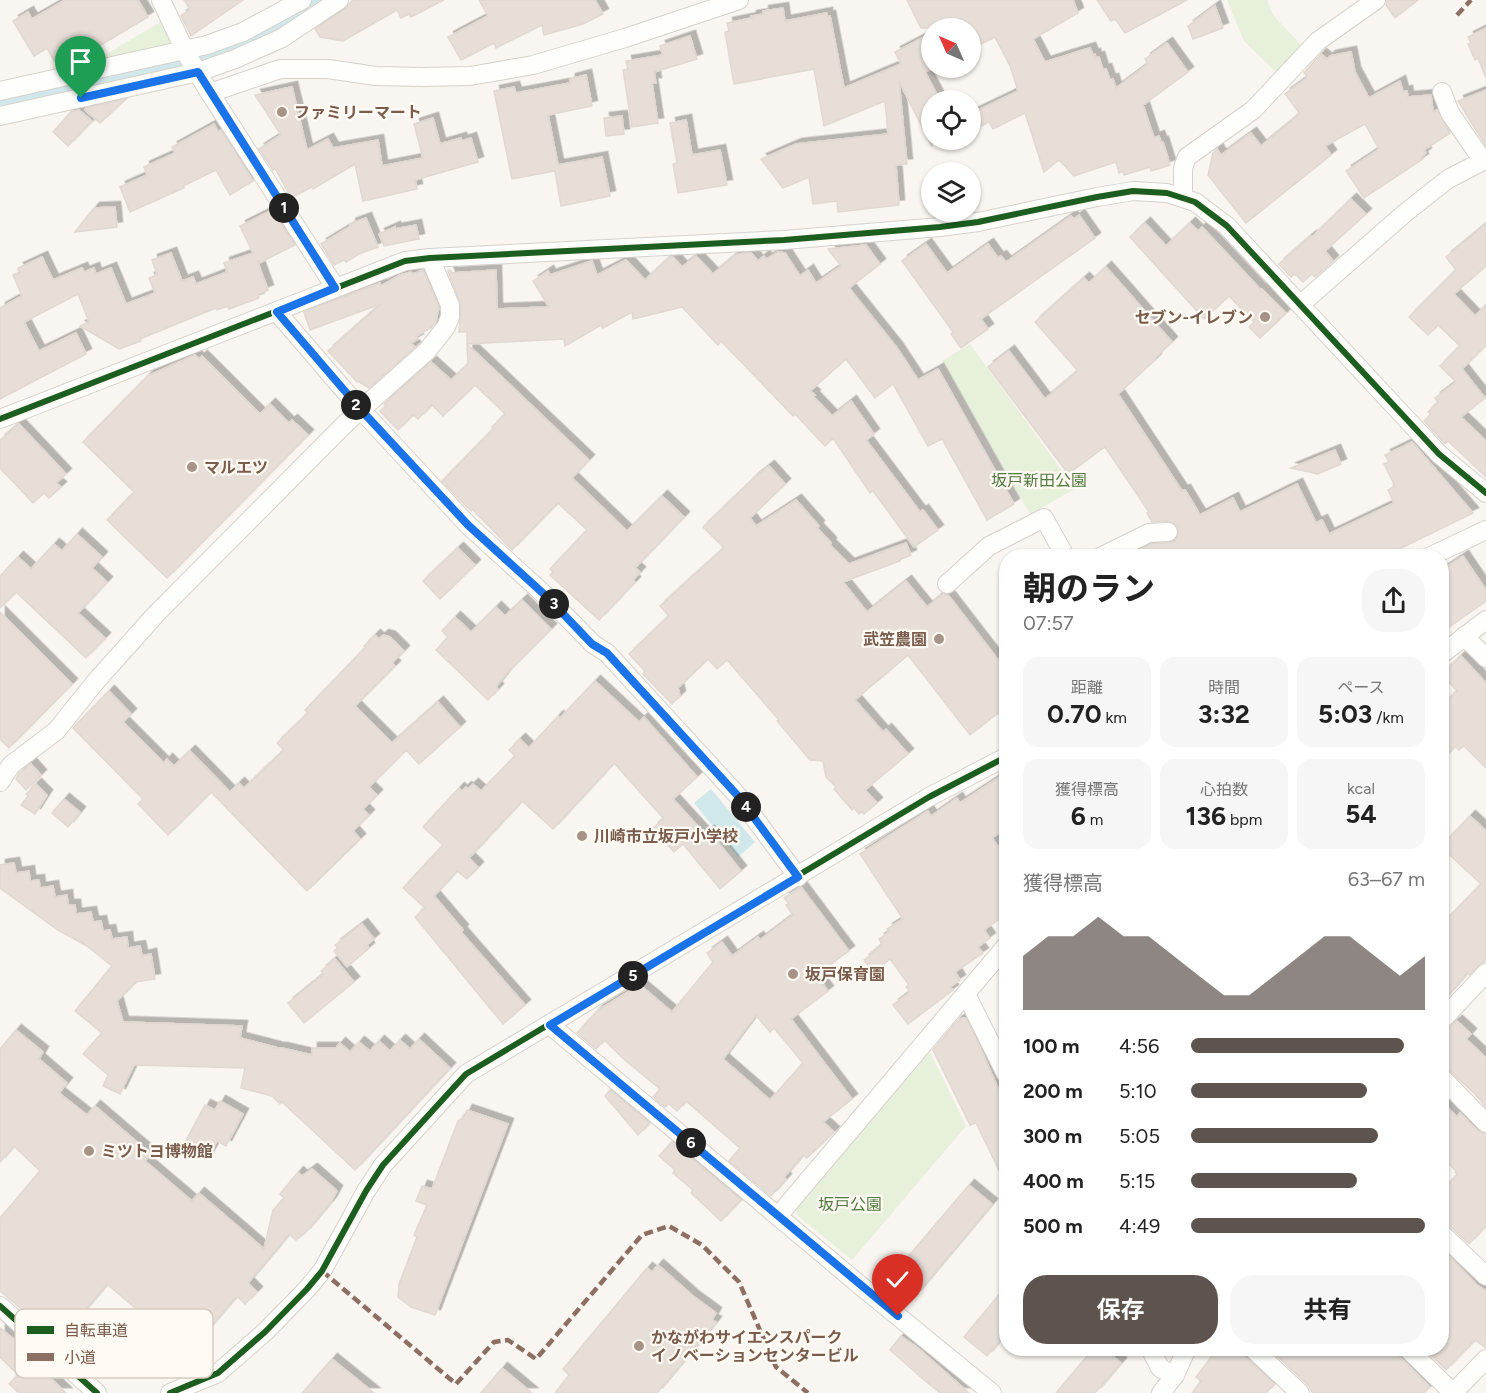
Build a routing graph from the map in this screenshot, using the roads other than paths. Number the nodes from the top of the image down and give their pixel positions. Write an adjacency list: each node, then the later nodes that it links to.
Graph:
1 (161, 0): 7 (street)
2 (302, 0): 7 (street)
3 (339, 0): 6 (street)
4 (739, 0): 8 (street)
5 (1376, 0): 14 (street)
6 (272, 43): 7 (street); 8 (street)
7 (191, 61): 9 (street); 11 (street); 12 (street)
8 (280, 69): 11 (street)
9 (0, 91)
10 (1442, 92): 13 (street)
11 (210, 93): 16 (street)
12 (0, 116)
13 (1482, 166): 17 (street)
14 (1175, 195): 15 (street); 17 (street)
15 (430, 258): 16 (street); 19 (street)
16 (335, 288): 18 (street)
17 (1301, 304): 21 (street)
18 (277, 312): 19 (street); 20 (street)
19 (362, 411): 33 (street); 34 (street)
20 (0, 419)
21 (1486, 493)
22 (1486, 530): 26 (street)
23 (1168, 532): 25 (street)
24 (1061, 549): 27 (street)
25 (1116, 549)
26 (1446, 549)
27 (947, 584)
28 (1486, 620): 29 (street)
29 (1464, 636): 30 (street); 31 (street)
30 (1449, 648)
31 (1486, 658)
32 (999, 761): 34 (street)
33 (0, 782)
34 (798, 877): 39 (street)
35 (999, 954): 37 (street)
36 (1486, 973): 38 (street)
37 (966, 994): 40 (street); 43 (street)
38 (1449, 1013)
39 (550, 1025): 43 (street); 53 (street)
40 (999, 1060)
41 (1449, 1085): 42 (street)
42 (1486, 1124)
43 (778, 1216): 59 (street)
44 (1449, 1241): 45 (street)
45 (1486, 1276)
46 (0, 1306): 47 (street)
47 (15, 1319)
48 (1154, 1356): 54 (street)
49 (1183, 1356): 54 (street)
50 (1261, 1356): 61 (street)
51 (1415, 1356): 62 (street)
52 (1486, 1359): 62 (street)
53 (213, 1375)
54 (1174, 1376): 60 (street)
55 (80, 1378): 57 (street)
56 (206, 1378): 58 (street)
57 (97, 1393)
58 (170, 1393)
59 (992, 1393)
60 (1161, 1393)
61 (1300, 1393)
62 (1453, 1393)

